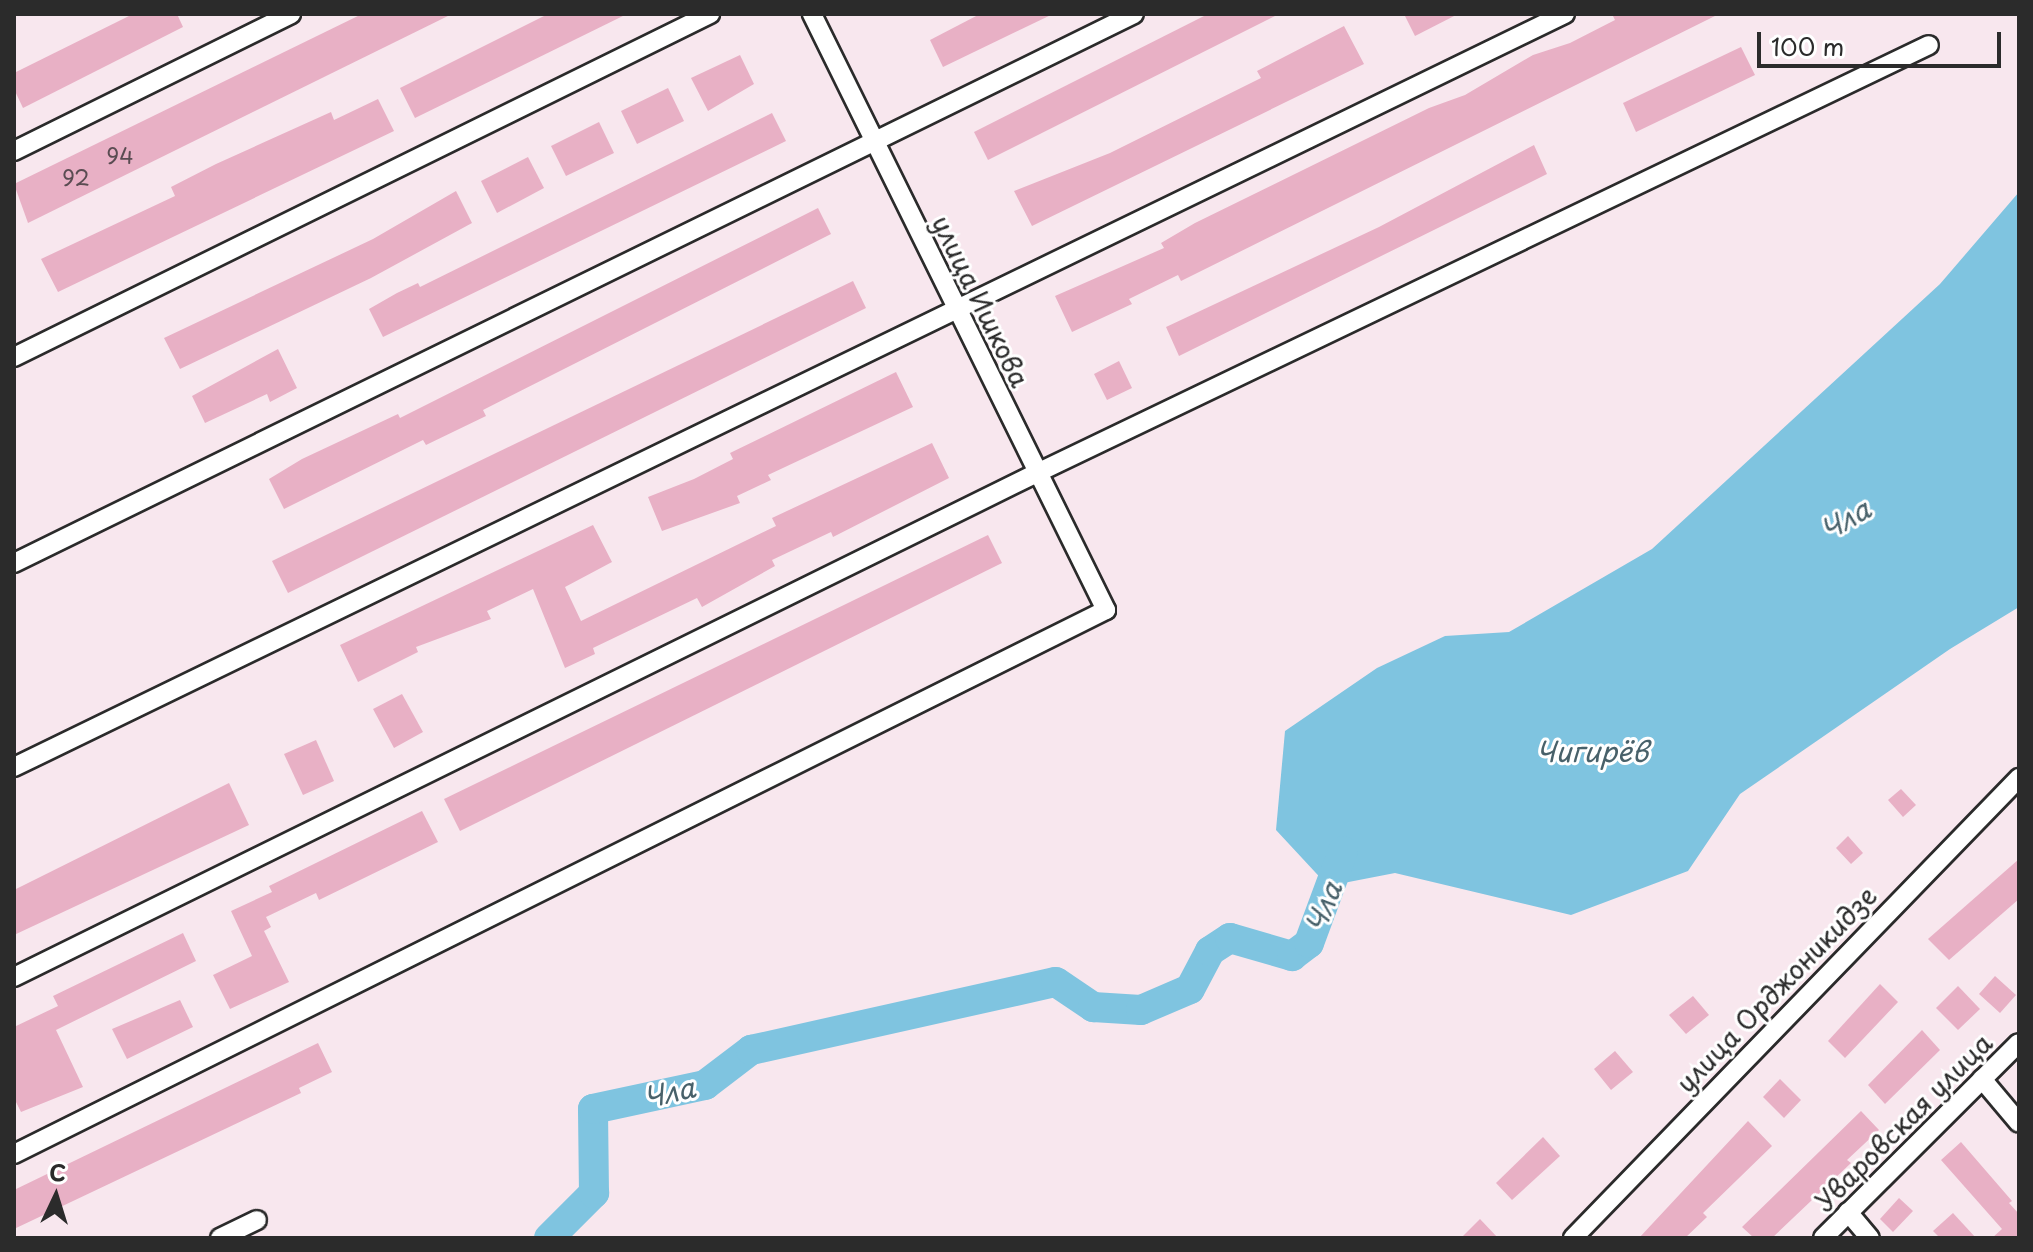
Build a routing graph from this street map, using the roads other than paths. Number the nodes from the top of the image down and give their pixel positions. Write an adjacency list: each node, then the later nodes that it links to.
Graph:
1 (291, 14): 8 (street)
2 (710, 14): 10 (street)
3 (812, 14): 7 (street, улица Ишкова)
4 (1134, 14): 7 (street)
5 (1565, 14): 9 (street)
6 (1929, 45): 11 (street)
7 (872, 142): 9 (street, улица Ишкова); 12 (street)
8 (14, 151)
9 (956, 306): 11 (street, улица Ишкова); 13 (street)
10 (14, 357)
11 (1037, 473): 15 (street); 19 (street, улица Ишкова)
12 (14, 563)
13 (14, 767)
14 (2019, 778): 23 (street, улица Орджоникидзе)
15 (14, 977)
16 (2019, 1043): 17 (street, Уваровская улица)
17 (1982, 1079): 18 (street); 20 (street, Уваровская улица)
18 (2019, 1123)
19 (14, 1154)
20 (1848, 1212): 24 (street, Уваровская улица); 25 (street)
21 (257, 1220): 22 (street)
22 (220, 1238)
23 (1573, 1238)
24 (1823, 1238)
25 (1870, 1238)

